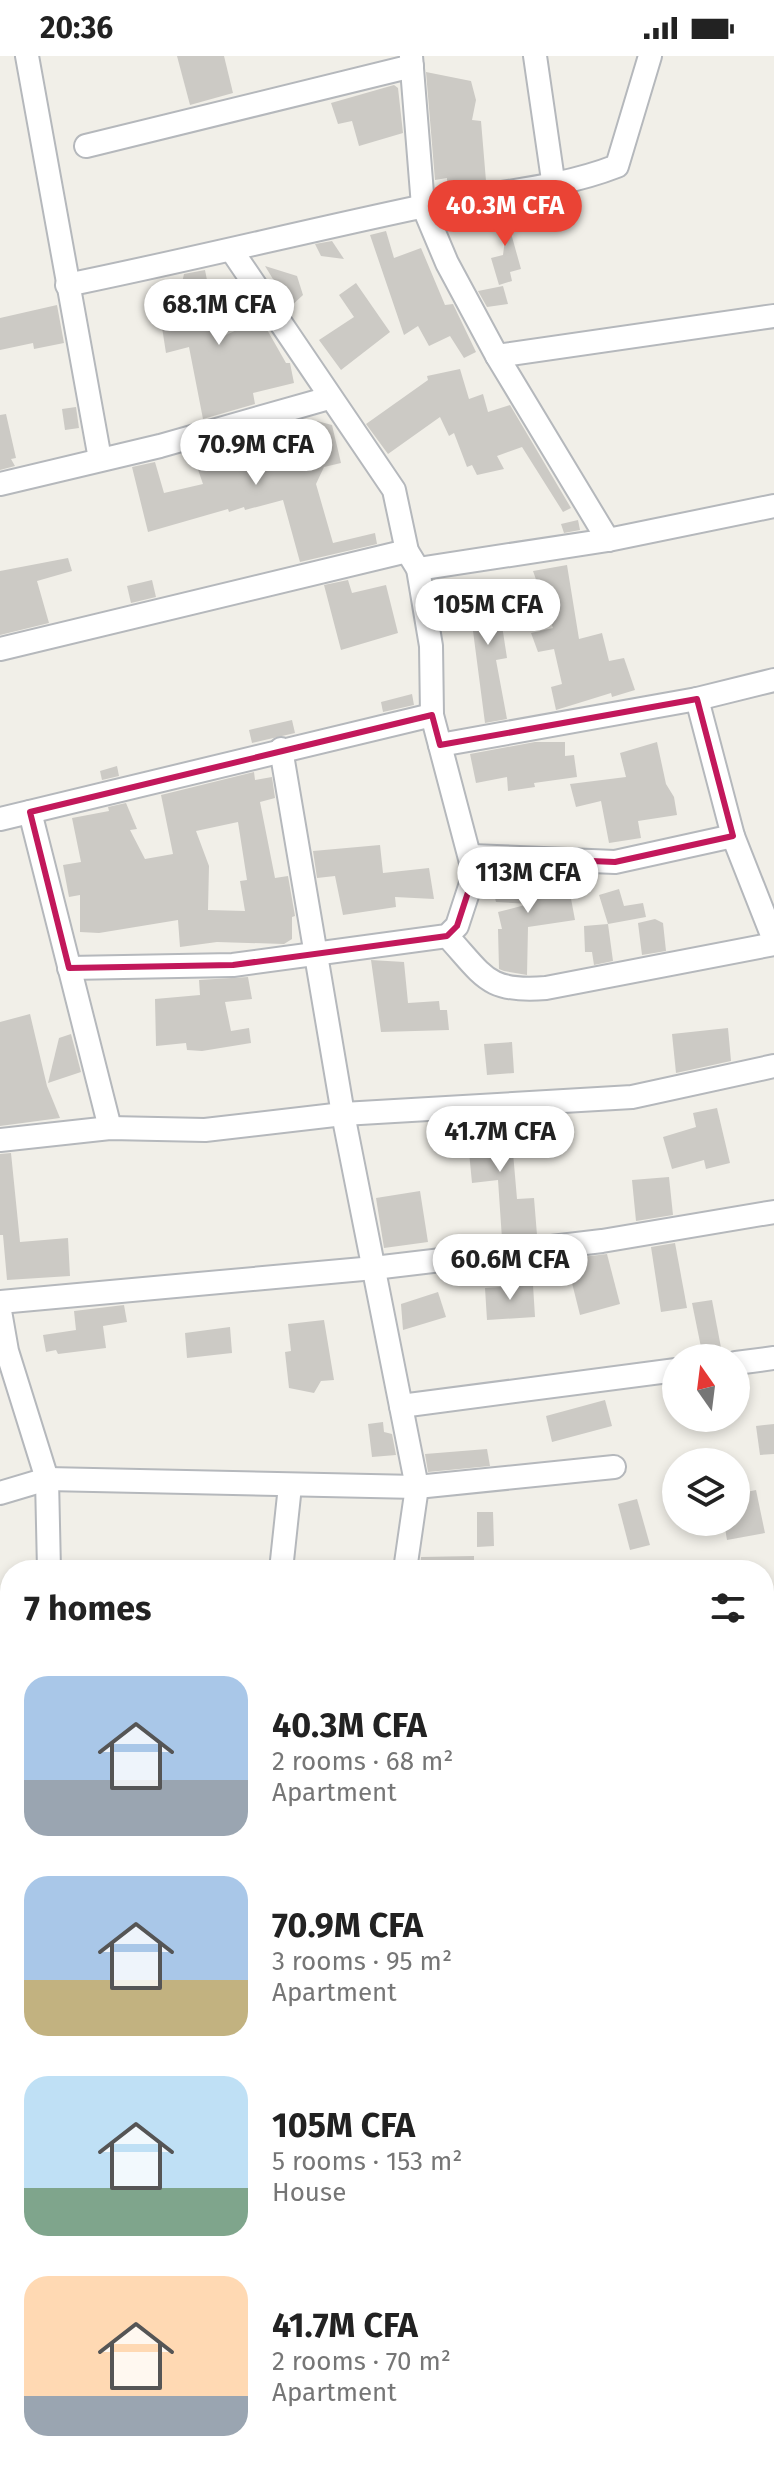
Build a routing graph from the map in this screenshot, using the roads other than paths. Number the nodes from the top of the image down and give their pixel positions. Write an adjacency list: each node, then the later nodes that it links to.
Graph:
1 (27, 56): 9 (street)
2 (535, 56): 6 (street)
3 (650, 56): 6 (street)
4 (411, 61): 5 (street); 7 (street)
5 (86, 146)
6 (554, 187): 7 (street)
7 (423, 206): 8 (street); 11 (street)
8 (232, 251): 9 (street); 12 (street)
9 (67, 285): 13 (street)
10 (774, 316): 11 (street)
11 (497, 356): 16 (street)
12 (329, 398): 13 (street); 17 (street)
13 (100, 459): 14 (street)
14 (0, 484)
15 (774, 506): 16 (street)
16 (608, 540): 17 (street)
17 (413, 560): 18 (street); 21 (street)
18 (0, 649)
19 (774, 680): 20 (street)
20 (697, 699): 22 (street); 26 (street)
21 (432, 715): 22 (street); 23 (street)
22 (440, 745): 27 (street)
23 (281, 749): 24 (street); 30 (street)
24 (30, 812): 25 (street); 31 (street)
25 (0, 819)
26 (733, 836): 27 (street); 29 (street)
27 (471, 856): 28 (street)
28 (447, 936): 29 (street); 30 (street)
29 (774, 942)
30 (318, 955): 31 (street); 33 (street)
31 (69, 968): 34 (street)
32 (774, 1066): 33 (street)
33 (343, 1114): 34 (street); 37 (street)
34 (110, 1128): 35 (street)
35 (0, 1140)
36 (774, 1212): 37 (street)
37 (374, 1268): 38 (street); 44 (street)
38 (0, 1302)
39 (0, 1311): 40 (street)
40 (4, 1352): 46 (street)
41 (774, 1358): 42 (street)
42 (750, 1361)
43 (662, 1372): 44 (street)
44 (401, 1406): 48 (street)
45 (614, 1467): 48 (street)
46 (47, 1479): 47 (street); 49 (street); 50 (street)
47 (290, 1486): 48 (street); 51 (street)
48 (417, 1487): 52 (street)
49 (0, 1493)
50 (49, 1560)
51 (282, 1560)
52 (406, 1560)

